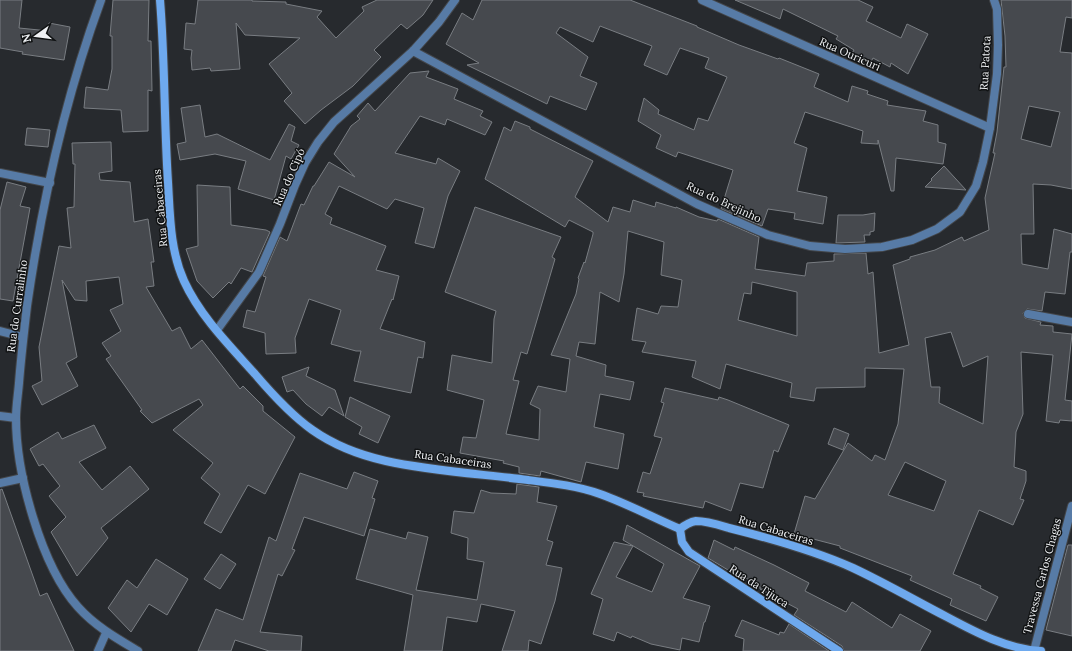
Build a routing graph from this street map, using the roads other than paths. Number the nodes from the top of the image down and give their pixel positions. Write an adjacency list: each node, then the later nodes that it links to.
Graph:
1 (101, 0): 9 (street, Rua do Curralinho)
2 (160, 0): 12 (main road, Rua Cabaceiras)
3 (455, 0): 6 (street, Rua do Cipó)
4 (702, 0): 7 (street, Rua Ouricuri)
5 (994, 0): 7 (street, Rua Patota)
6 (413, 51): 7 (street, Rua do Brejinho); 12 (street, Rua do Cipó)
7 (990, 128)
8 (0, 174): 9 (street)
9 (50, 183): 14 (street, Rua do Curralinho)
10 (1028, 314): 11 (street)
11 (1072, 322)
12 (217, 330): 20 (main road, Rua Cabaceiras)
13 (0, 331): 14 (street)
14 (23, 336): 16 (street, Rua do Curralinho)
15 (0, 416): 16 (street)
16 (16, 418): 17 (street, Rua do Curralinho)
17 (23, 478): 18 (street); 21 (street, Rua do Curralinho)
18 (0, 483)
19 (1072, 506): 25 (street, Travessa Carlos Chagas)
20 (680, 529): 24 (main road, Rua da Tijuca); 25 (main road, Rua Cabaceiras)
21 (106, 633): 22 (street); 23 (street, Rua do Curralinho)
22 (98, 651)
23 (138, 651)
24 (839, 651)
25 (1034, 651): 26 (main road, Rua Cabaceiras)
26 (1041, 651)

